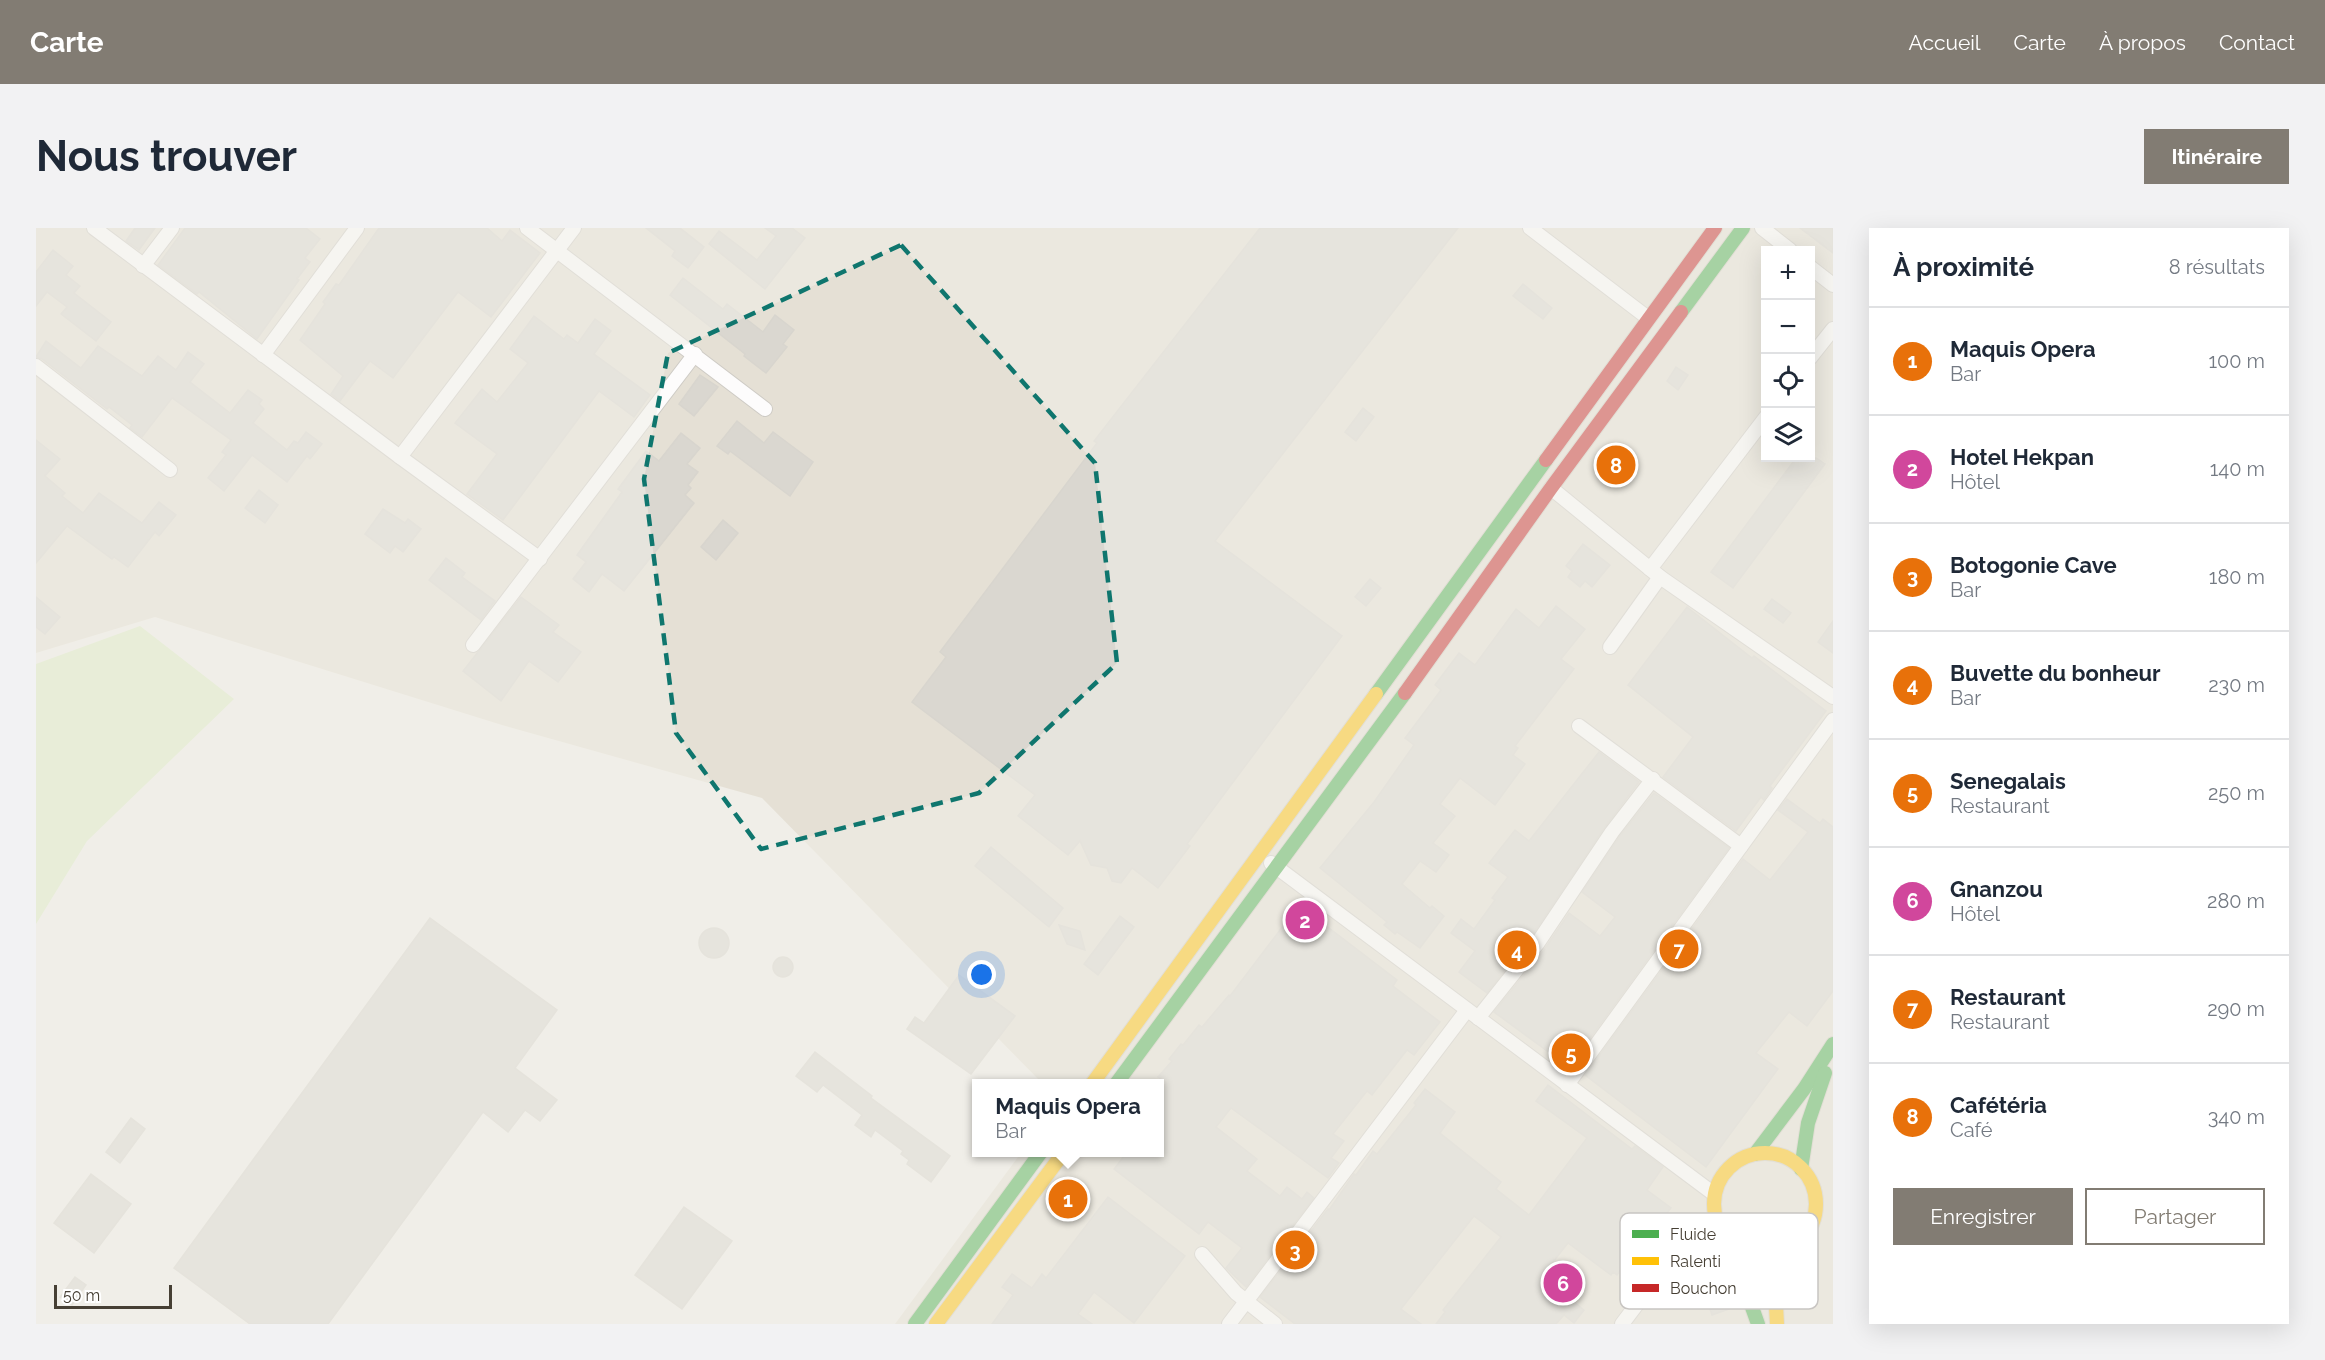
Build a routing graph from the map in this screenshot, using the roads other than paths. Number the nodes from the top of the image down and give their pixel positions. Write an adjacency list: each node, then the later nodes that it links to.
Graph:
1 (94, 228): 12 (street)
2 (172, 228): 12 (street)
3 (357, 228): 19 (street)
4 (527, 228): 11 (street)
5 (574, 228): 11 (street)
6 (1530, 228): 15 (street)
7 (1715, 228): 15 (main road)
8 (1743, 228): 25 (main road)
9 (1762, 228): 10 (street)
10 (1785, 246)
11 (556, 251): 17 (street); 23 (street)
12 (143, 266): 19 (street)
13 (1815, 271): 14 (street)
14 (1833, 285)
15 (1648, 318): 35 (main road)
16 (1833, 329): 18 (street)
17 (695, 354): 21 (street); 26 (street)
18 (1813, 354)
19 (263, 355): 23 (street)
20 (36, 366): 24 (street)
21 (765, 409)
22 (1761, 424): 27 (street)
23 (400, 457): 26 (street)
24 (170, 470)
25 (1551, 488): 27 (street); 36 (main road)
26 (540, 559): 28 (street)
27 (1655, 573): 29 (street); 30 (street)
28 (473, 645)
29 (1610, 647)
30 (1833, 697)
31 (1833, 720): 34 (street)
32 (1579, 726): 33 (street)
33 (1653, 779): 34 (street); 37 (street)
34 (1741, 846): 42 (street)
35 (1260, 854): 36 (street); 40 (main road)
36 (1275, 866): 37 (street); 41 (main road)
37 (1473, 1014): 42 (street); 51 (street)
38 (1833, 1044): 43 (main road)
39 (1833, 1057): 46 (main road)
40 (1095, 1079)
41 (1119, 1079)
42 (1567, 1085): 47 (street)
43 (1755, 1154): 46 (main road); 47 (main road)
44 (1037, 1157): 55 (main road)
45 (1060, 1157): 56 (main road)
46 (1802, 1168): 49 (main road)
47 (1714, 1194): 48 (main road)
48 (1714, 1213)
49 (1815, 1213)
50 (1202, 1254): 51 (street)
51 (1247, 1302): 57 (street); 58 (street)
52 (1633, 1309): 59 (street)
53 (1753, 1309): 60 (main road)
54 (1776, 1309): 61 (main road)
55 (915, 1324)
56 (936, 1324)
57 (1229, 1324)
58 (1275, 1324)
59 (1622, 1324)
60 (1758, 1324)
61 (1777, 1324)

